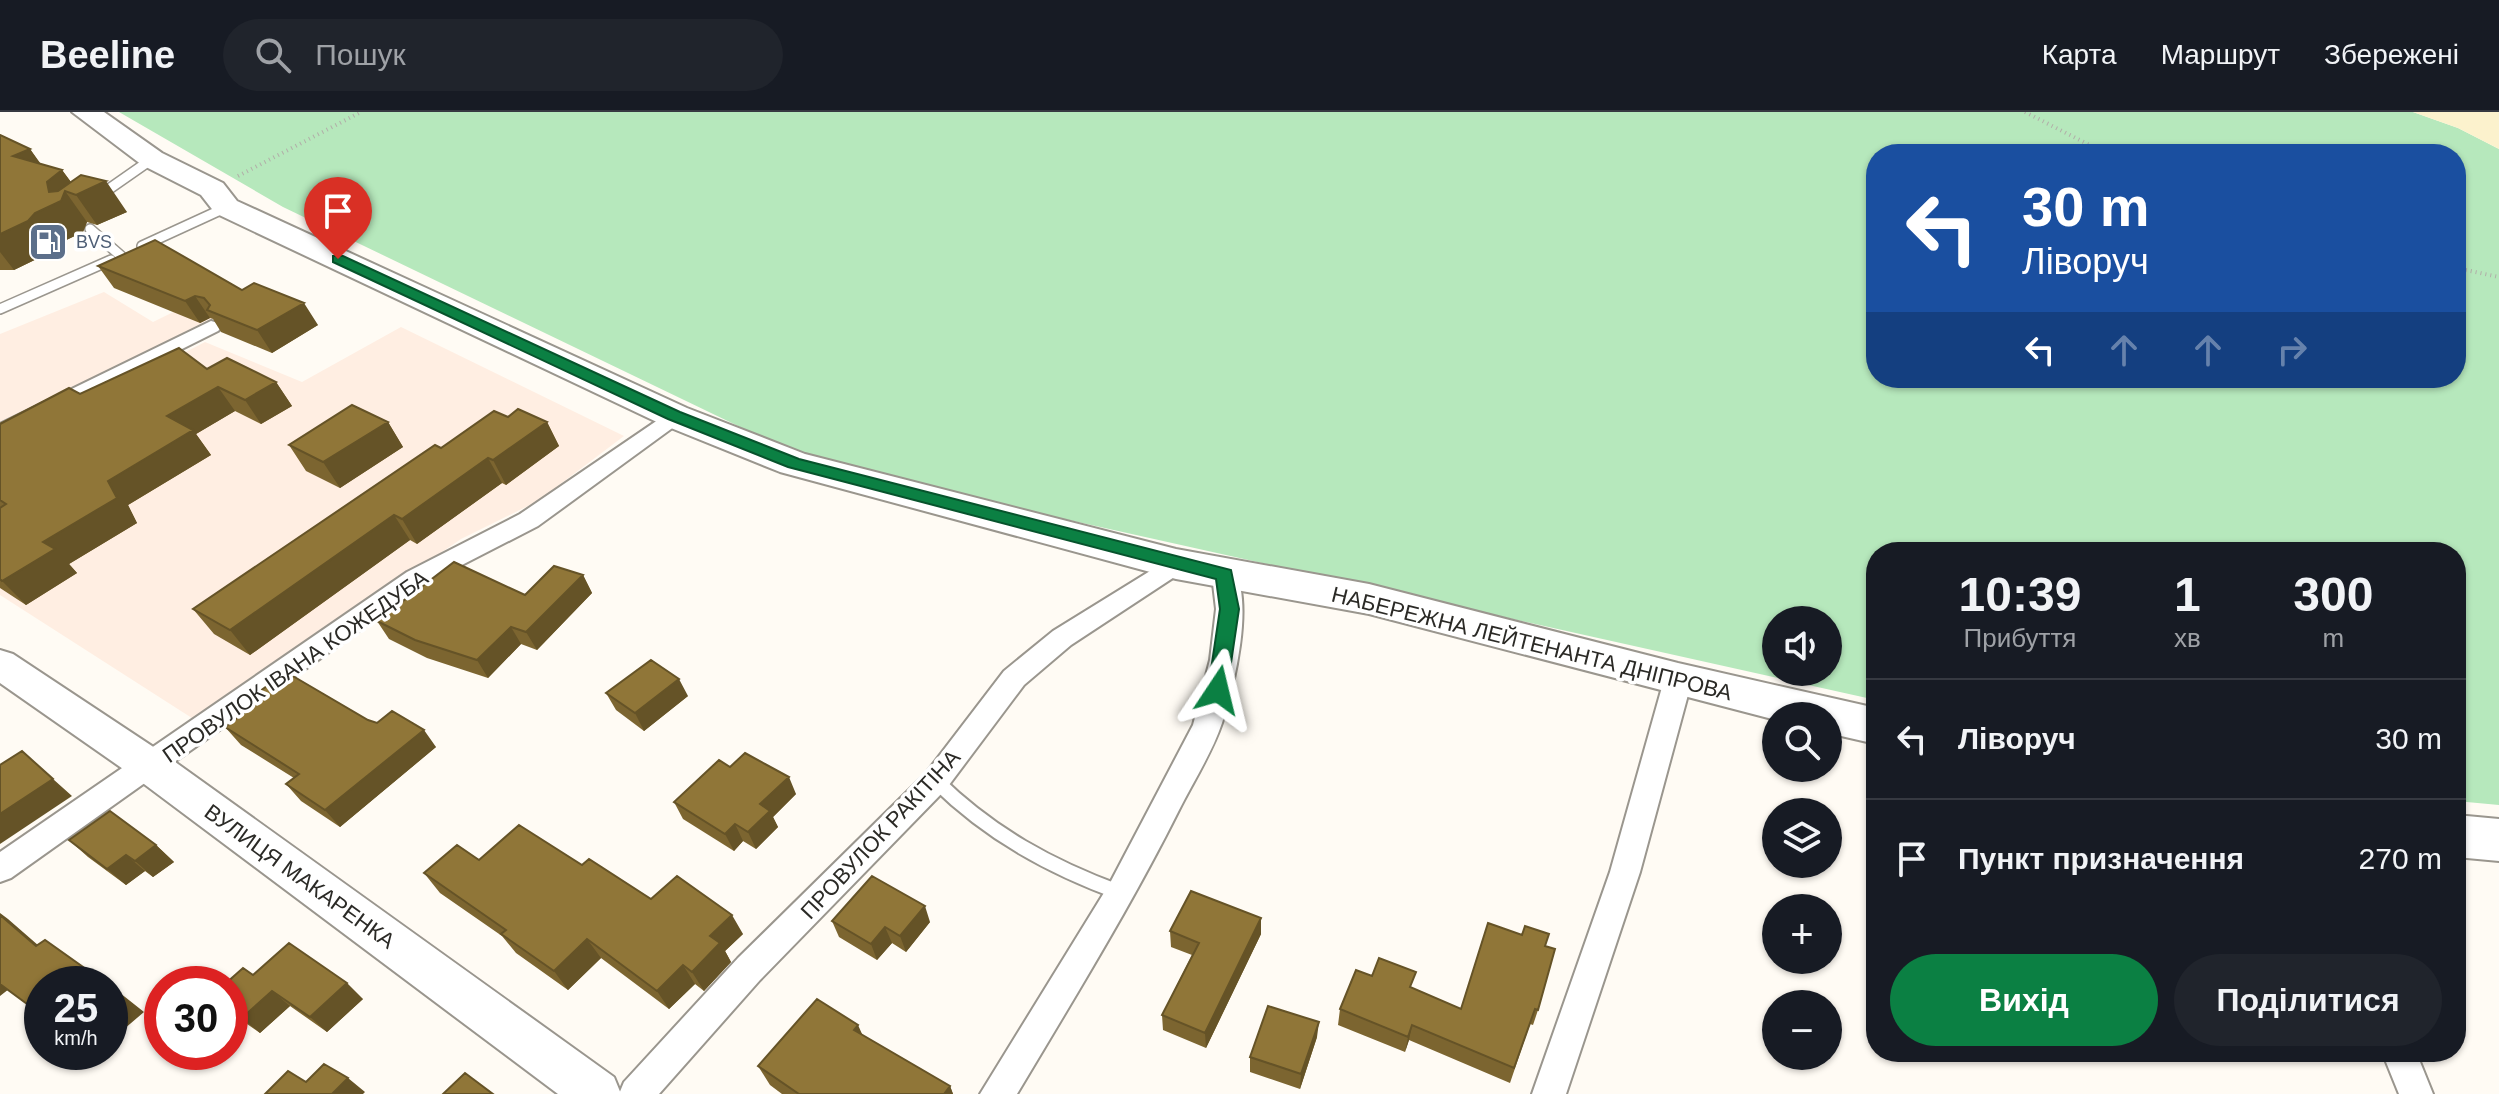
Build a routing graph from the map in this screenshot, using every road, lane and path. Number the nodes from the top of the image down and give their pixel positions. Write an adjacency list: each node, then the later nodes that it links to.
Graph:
1 (86, 112): 5 (main road, НАБЕРЕЖНА ЛЕЙТЕНАНТА ДНІПРОВА)
2 (361, 112): 6 (path)
3 (2025, 112): 4 (path)
4 (2087, 144)
5 (152, 159): 6 (main road, НАБЕРЕЖНА ЛЕЙТЕНАНТА ДНІПРОВА); 7 (lane)
6 (219, 198): 9 (lane); 14 (main road, НАБЕРЕЖНА ЛЕЙТЕНАНТА ДНІПРОВА)
7 (90, 202)
8 (90, 229): 9 (lane)
9 (121, 256): 12 (lane)
10 (2466, 270): 11 (path)
11 (2499, 277)
12 (0, 309)
13 (211, 327): 15 (street)
14 (674, 416): 16 (main road, НАБЕРЕЖНА ЛЕЙТЕНАНТА ДНІПРОВА); 21 (street, ПРОВУЛОК ІВАНА КОЖЕДУБА)
15 (0, 433)
16 (1176, 564): 17 (main road, НАБЕРЕЖНА ЛЕЙТЕНАНТА ДНІПРОВА); 22 (street, ПРОВУЛОК РАКІТІНА)
17 (1225, 575): 19 (main road, НАБЕРЕЖНА ЛЕЙТЕНАНТА ДНІПРОВА); 26 (street)
18 (0, 664): 21 (main road, ВУЛИЦЯ МАКАРЕНКА)
19 (1678, 680): 20 (main road, НАБЕРЕЖНА ЛЕЙТЕНАНТА ДНІПРОВА); 31 (street)
20 (1866, 724)
21 (150, 766): 25 (street, ПРОВУЛОК ІВАНА КОЖЕДУБА); 28 (main road, ВУЛИЦЯ МАКАРЕНКА)
22 (936, 781): 26 (lane); 29 (street, ПРОВУЛОК РАКІТІНА)
23 (2466, 837): 24 (main road)
24 (2499, 840)
25 (0, 869)
26 (1121, 893): 30 (street)
27 (2403, 1062): 32 (street)
28 (597, 1094)
29 (636, 1094)
30 (997, 1094)
31 (1549, 1094)
32 (2416, 1094)

